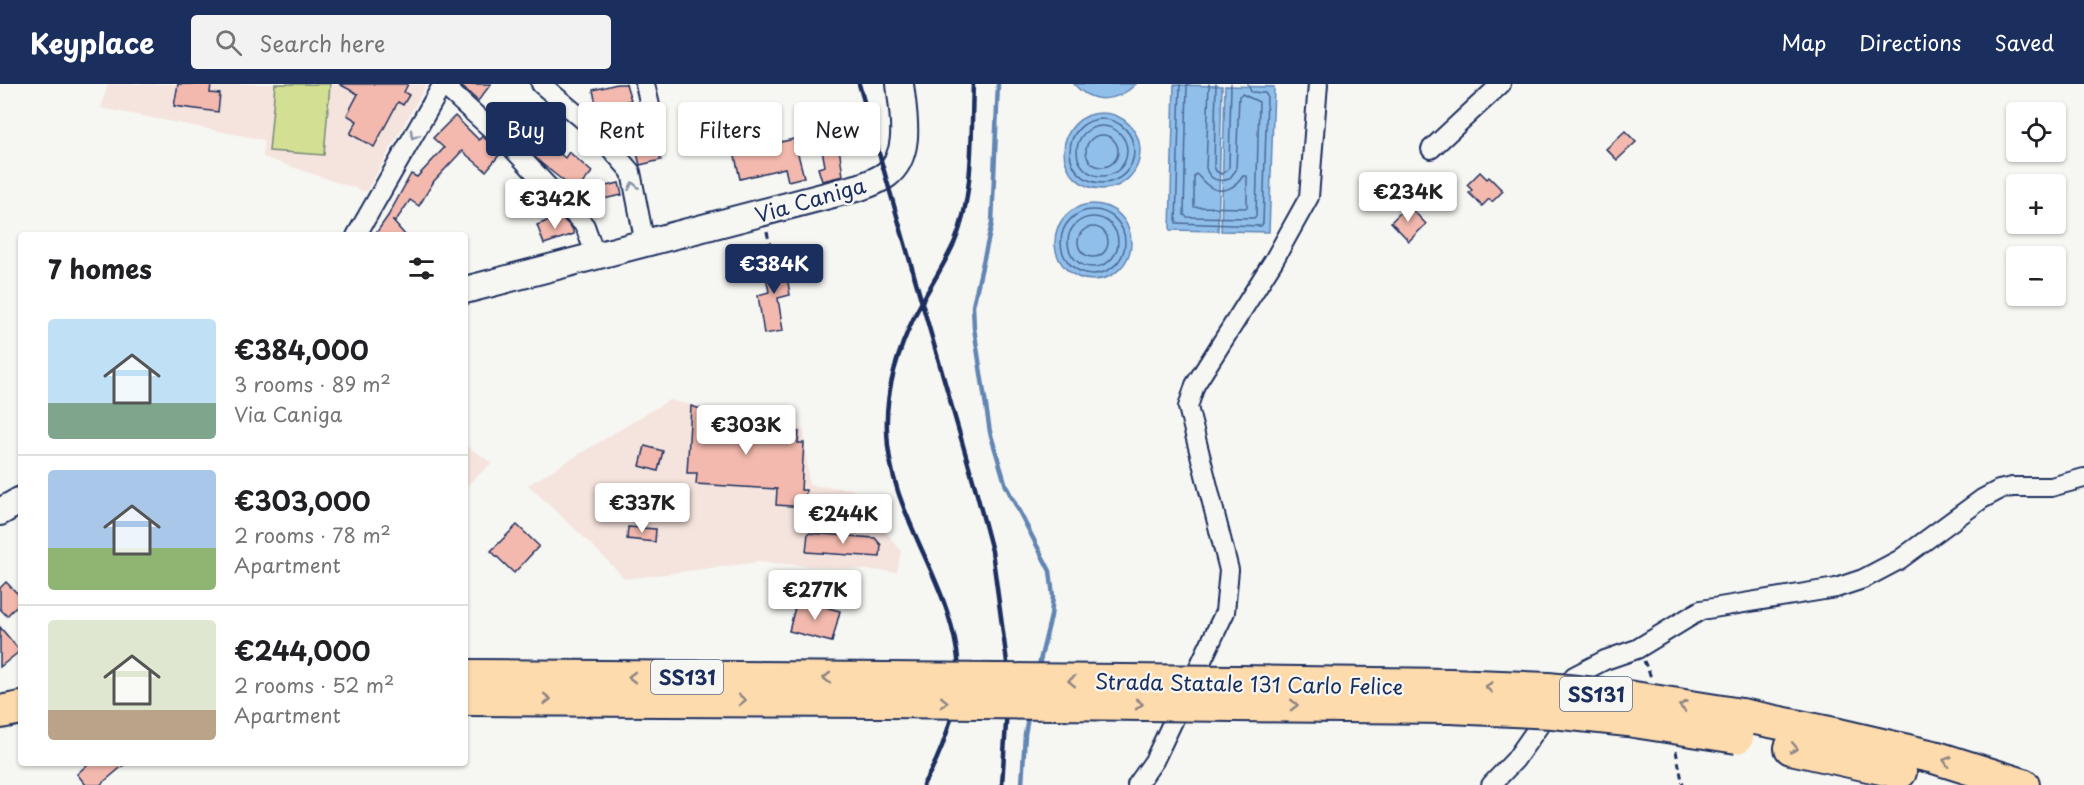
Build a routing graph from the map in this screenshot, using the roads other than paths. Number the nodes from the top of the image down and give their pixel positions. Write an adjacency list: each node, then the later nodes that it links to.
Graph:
1 (541, 84): 8 (street)
2 (645, 84): 7 (street)
3 (900, 84): 12 (street, Via Caniga)
4 (1318, 84): 24 (street)
5 (1501, 84): 9 (street)
6 (443, 85): 11 (street, one-way to 11); 13 (street)
7 (649, 102)
8 (578, 115)
9 (1431, 149)
10 (617, 156): 12 (street, one-way to 10)
11 (358, 232)
12 (645, 244): 13 (street, Via Caniga)
13 (596, 256): 14 (street, Via Caniga)
14 (468, 289)
15 (2084, 478): 25 (street)
16 (18, 502): 17 (street)
17 (0, 512)
18 (477, 687): 21 (highway, Strada Statale 131 Carlo Felice / SS131, bridge)
19 (18, 709): 20 (highway)
20 (0, 712)
21 (1739, 726): 26 (highway, Strada Statale 131 Carlo Felice / SS131, one-way to 26); 27 (highway, Strada Statale 131 Carlo Felice / SS131, one-way to 21)
22 (18, 731): 23 (highway)
23 (0, 734)
24 (1137, 785)
25 (1491, 785)
26 (1951, 785)
27 (2023, 785)

